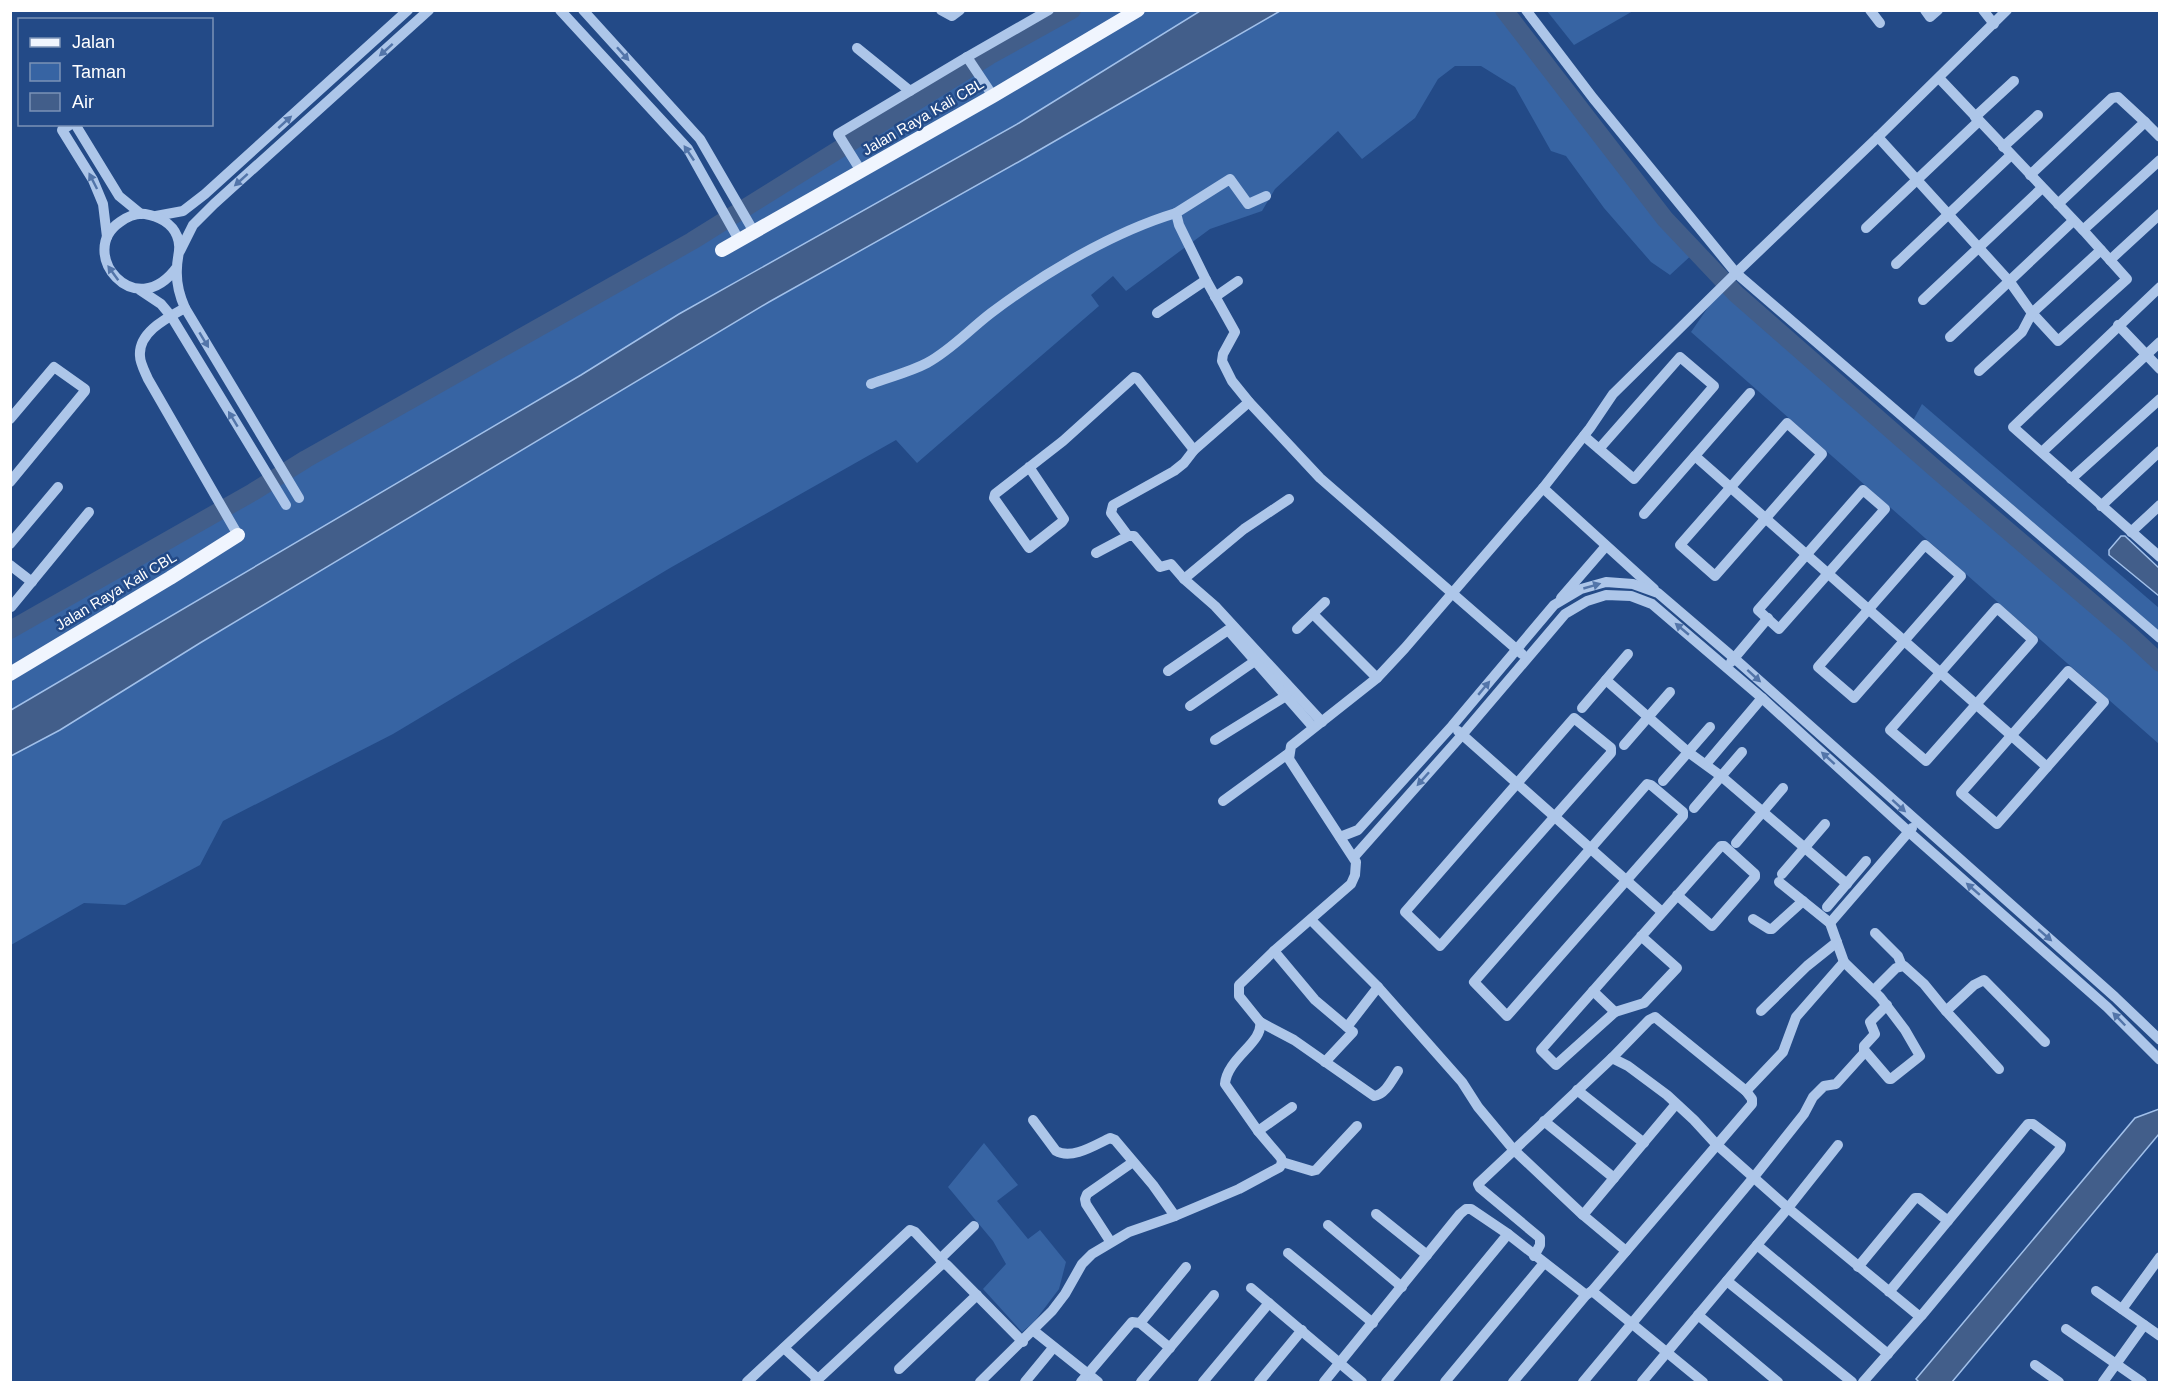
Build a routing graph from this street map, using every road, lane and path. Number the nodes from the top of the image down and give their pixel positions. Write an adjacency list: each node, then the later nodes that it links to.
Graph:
1 (408, 10): 43 (street, one-way to 1)
2 (429, 10): 53 (street, one-way to 53)
3 (560, 10): 23 (street)
4 (583, 10): 21 (street, one-way to 21)
5 (941, 10): 6 (street)
6 (960, 10)
7 (1049, 10): 18 (street)
8 (1138, 10): 24 (main road, Jalan Raya Kali CBL)
9 (1526, 10): 57 (street)
10 (1870, 10): 15 (street)
11 (1925, 10): 12 (street)
12 (1938, 10)
13 (1983, 10): 16 (street)
14 (2007, 10): 16 (street)
15 (1880, 23)
16 (1994, 24): 19 (street)
17 (857, 48): 22 (street)
18 (968, 59): 22 (street); 24 (street)
19 (1939, 78): 26 (street); 29 (street)
20 (2014, 81): 26 (street)
21 (651, 85): 23 (street); 47 (street)
22 (910, 91): 33 (street)
23 (639, 96): 49 (street, one-way to 23)
24 (993, 96): 33 (main road, Jalan Raya Kali CBL)
25 (2038, 115): 31 (street)
26 (1977, 119): 31 (street); 35 (street)
27 (2145, 122): 30 (street); 34 (street); 38 (street)
28 (70, 126): 41 (street); 48 (street, one-way to 28)
29 (1878, 137): 35 (street); 57 (street)
30 (2160, 137)
31 (2007, 151): 34 (street); 40 (street)
32 (2160, 160): 46 (street)
33 (861, 171): 47 (main road, Jalan Raya Kali CBL)
34 (2030, 175): 36 (street)
35 (1917, 180): 40 (street); 45 (street)
36 (2042, 188): 38 (street); 50 (street)
37 (1266, 196): 39 (street)
38 (2058, 204): 44 (street)
39 (1176, 213): 58 (street); 75 (street)
40 (1948, 213): 50 (street); 55 (street)
41 (141, 214): 43 (street); 48 (street)
42 (2160, 214): 54 (street)
43 (156, 216): 53 (street)
44 (2073, 221): 46 (street); 60 (street)
45 (1866, 228)
46 (2083, 230): 52 (street)
47 (754, 231): 49 (main road, Jalan Raya Kali CBL)
48 (107, 237): 62 (street, one-way to 48)
49 (740, 240): 51 (main road, Jalan Raya Kali CBL)
50 (1978, 247): 60 (street); 64 (street)
51 (722, 250)
52 (2101, 250): 54 (street); 67 (street)
53 (180, 251): 56 (street)
54 (2110, 260): 67 (street)
55 (1896, 264)
56 (177, 267): 62 (street); 65 (street)
57 (1734, 274): 80 (street); 121 (street)
58 (1206, 280): 63 (street); 66 (street)
59 (1238, 281): 63 (street)
60 (2010, 282): 67 (street); 70 (street)
61 (2160, 287): 69 (street)
62 (140, 290): 68 (street)
63 (1215, 297): 78 (street)
64 (1923, 300)
65 (185, 308): 68 (street); 92 (street, one-way to 92)
66 (1157, 313)
67 (2032, 314): 74 (street)
68 (171, 316): 94 (street, one-way to 68); 101 (street)
69 (2118, 325): 72 (street); 84 (street)
70 (1950, 337)
71 (2160, 342): 72 (street)
72 (2146, 354): 73 (street); 84 (street)
73 (2160, 369)
74 (1979, 371)
75 (871, 384)
76 (1750, 393): 85 (street)
77 (2160, 399): 87 (street)
78 (1249, 402): 82 (street); 112 (street)
79 (10, 419): 88 (street)
80 (1584, 436): 81 (street); 90 (street)
81 (1599, 449): 81 (street)
82 (1194, 450): 86 (street); 102 (street)
83 (2160, 451): 96 (street)
84 (2042, 452): 87 (street)
85 (1695, 456): 91 (street); 98 (street)
86 (1029, 467): 86 (street)
87 (2071, 479): 96 (street)
88 (10, 482)
89 (58, 487): 103 (street)
90 (1543, 488): 104 (street); 112 (street)
91 (1731, 488): 99 (street); 99 (street); 99 (street)
92 (299, 498)
93 (1288, 499): 110 (street)
94 (286, 505)
95 (2160, 505): 100 (street)
96 (2102, 506): 100 (street)
97 (89, 512): 111 (street)
98 (1644, 514)
99 (1766, 518): 106 (street)
100 (2131, 532): 107 (street)
101 (238, 535): 131 (main road, Jalan Raya Kali CBL)
102 (1128, 536): 105 (street); 110 (street)
103 (10, 544)
104 (1606, 546): 113 (street); 115 (street)
105 (1095, 553)
106 (1807, 555): 109 (street); 109 (street); 119 (street)
107 (2160, 557)
108 (10, 565): 111 (street)
109 (1828, 573): 117 (street); 119 (street)
110 (1184, 579): 141 (street)
111 (32, 582): 116 (street)
112 (1454, 593): 123 (street); 132 (street)
113 (1658, 593): 115 (street, one-way to 113); 126 (street)
114 (1325, 602): 118 (street)
115 (1554, 605): 123 (street)
116 (11, 607)
117 (1869, 609): 122 (street); 122 (street); 122 (street)
118 (1313, 614): 120 (street); 132 (street)
119 (1767, 618): 126 (street)
120 (1297, 629)
121 (2160, 638)
122 (1904, 641): 130 (street)
123 (1516, 649): 125 (street); 142 (street, one-way to 123)
124 (1628, 654): 133 (street)
125 (1527, 658): 128 (street, one-way to 125); 144 (street)
126 (1734, 658): 128 (street); 161 (street, one-way to 161)
127 (1255, 661): 129 (street); 135 (street); 138 (street)
128 (1727, 667): 136 (street)
129 (1168, 671)
130 (1940, 673): 137 (street); 137 (street); 137 (street)
131 (10, 674)
132 (1377, 678): 141 (street)
133 (1606, 680): 139 (street); 140 (street)
134 (1670, 692): 140 (street)
135 (1286, 696): 141 (street); 146 (street)
136 (1762, 698): 151 (street); 163 (street, one-way to 136)
137 (1976, 704): 145 (street)
138 (1190, 706)
139 (1582, 708)
140 (1647, 718): 147 (street); 148 (street)
141 (1318, 725): 150 (street)
142 (1452, 726): 144 (street); 164 (street)
143 (1710, 727): 148 (street)
144 (1462, 735): 155 (street); 168 (street, one-way to 168)
145 (2012, 735): 152 (street); 152 (street); 152 (street)
146 (1215, 740)
147 (1624, 745)
148 (1688, 752): 151 (street); 154 (street)
149 (1742, 752): 153 (street)
150 (1288, 753): 157 (street); 164 (street)
151 (1706, 764): 153 (street)
152 (2047, 767)
153 (1721, 776): 158 (street); 159 (street)
154 (1664, 781)
155 (1517, 783): 160 (street); 160 (street); 160 (street)
156 (1783, 788): 159 (street)
157 (1222, 801)
158 (1694, 808)
159 (1763, 811): 165 (street); 166 (street)
160 (1555, 817): 167 (street)
161 (1917, 822): 163 (street); 194 (street, one-way to 194)
162 (1826, 824): 166 (street)
163 (1909, 832): 178 (street); 198 (street, one-way to 163)
164 (1340, 837): 168 (street)
165 (1736, 843)
166 (1805, 848): 171 (street); 173 (street)
167 (1590, 849): 170 (street); 170 (street); 170 (street)
168 (1354, 856): 177 (street)
169 (1866, 861): 171 (street)
170 (1626, 880): 175 (street)
171 (1847, 884): 174 (street)
172 (1677, 895): 172 (street); 175 (street)
173 (1803, 901): 176 (street); 178 (street)
174 (1827, 907)
175 (1662, 912): 180 (street)
176 (1754, 919)
177 (1311, 920): 182 (street); 185 (street)
178 (1830, 923): 181 (street)
179 (1875, 933): 184 (street)
180 (1641, 936): 187 (street); 191 (street)
181 (1837, 942): 183 (street); 189 (street)
182 (1274, 951): 192 (street); 193 (street)
183 (1844, 962): 186 (street); 203 (street)
184 (1902, 966): 186 (street); 190 (street)
185 (1378, 987): 193 (street); 213 (street)
186 (1874, 990): 188 (street)
187 (1593, 991): 191 (street); 191 (street)
188 (1887, 1005): 196 (street); 196 (street)
189 (1761, 1011)
190 (1946, 1011): 195 (street); 200 (street)
191 (1615, 1012)
192 (1260, 1022): 199 (street); 209 (street)
193 (1347, 1027): 199 (street)
194 (2160, 1040)
195 (2045, 1042)
196 (1865, 1051): 216 (street)
197 (1612, 1058): 202 (street); 203 (street); 204 (street)
198 (2160, 1060)
199 (1325, 1062): 201 (street)
200 (1999, 1069)
201 (1398, 1071)
202 (1577, 1090): 207 (street); 210 (street)
203 (1746, 1091): 211 (street)
204 (1676, 1104): 210 (street); 211 (street)
205 (1292, 1107): 209 (street)
206 (1033, 1120): 214 (street)
207 (1544, 1121): 213 (street); 217 (street)
208 (1357, 1126): 215 (street)
209 (1258, 1131): 215 (street)
210 (1644, 1143): 217 (street)
211 (1716, 1144): 216 (street); 228 (street)
212 (1838, 1145): 218 (street)
213 (1513, 1149): 220 (street); 231 (street)
214 (1133, 1162): 221 (street); 226 (street)
215 (1282, 1162): 221 (street)
216 (1754, 1177): 218 (street); 251 (street)
217 (1614, 1178): 220 (street)
218 (1788, 1208): 227 (street); 236 (street)
219 (1376, 1214): 230 (street)
220 (1583, 1215): 228 (street)
221 (1175, 1216): 226 (street)
222 (1948, 1221): 236 (street); 241 (street); 248 (street)
223 (974, 1226): 233 (street)
224 (1328, 1226): 238 (street)
225 (1508, 1234): 230 (street); 231 (street); 279 (street)
226 (1110, 1241): 255 (street)
227 (1757, 1245): 237 (street); 262 (street)
228 (1626, 1251): 242 (street)
229 (1288, 1252): 250 (street)
230 (1427, 1255): 238 (street)
231 (1534, 1256): 234 (street)
232 (2160, 1257): 246 (street)
233 (943, 1261): 243 (street); 258 (street); 268 (street)
234 (1544, 1263): 242 (street); 280 (street)
235 (1186, 1267): 249 (street)
236 (1858, 1267): 241 (street)
237 (1727, 1281): 247 (street); 285 (street)
238 (1402, 1287): 250 (street)
239 (1251, 1288): 245 (street)
240 (2096, 1291): 246 (street)
241 (1889, 1292): 248 (street)
242 (1589, 1293): 251 (street); 281 (street)
243 (977, 1295): 257 (street); 266 (street)
244 (1214, 1295): 260 (street)
245 (1269, 1303): 254 (street); 275 (street)
246 (2122, 1309): 252 (street)
247 (1698, 1315): 261 (street); 284 (street)
248 (1921, 1316): 262 (street)
249 (1140, 1323): 260 (street); 267 (street)
250 (1373, 1323): 263 (street)
251 (1632, 1324): 261 (street); 282 (street)
252 (2145, 1325): 256 (street); 264 (street)
253 (2066, 1329): 264 (street)
254 (1302, 1330): 263 (street); 276 (street)
255 (1034, 1331): 257 (street); 259 (street)
256 (2159, 1334)
257 (1023, 1342): 271 (street)
258 (784, 1347): 268 (street); 270 (street)
259 (1053, 1348): 267 (street); 272 (street)
260 (1170, 1348): 274 (street)
261 (1666, 1352): 269 (street); 283 (street)
262 (1888, 1354): 286 (street)
263 (1339, 1364): 277 (street); 278 (street)
264 (2116, 1364): 288 (street); 289 (street)
265 (2035, 1365): 287 (street)
266 (899, 1369)
267 (1084, 1378): 273 (street)
268 (816, 1381)
269 (1702, 1382)
270 (747, 1383)
271 (980, 1383)
272 (1025, 1383)
273 (1098, 1383)
274 (1141, 1383)
275 (1203, 1383)
276 (1259, 1383)
277 (1323, 1383)
278 (1362, 1383)
279 (1386, 1383)
280 (1445, 1383)
281 (1513, 1383)
282 (1582, 1383)
283 (1642, 1383)
284 (1778, 1383)
285 (1851, 1383)
286 (1863, 1383)
287 (2059, 1383)
288 (2103, 1383)
289 (2142, 1383)

